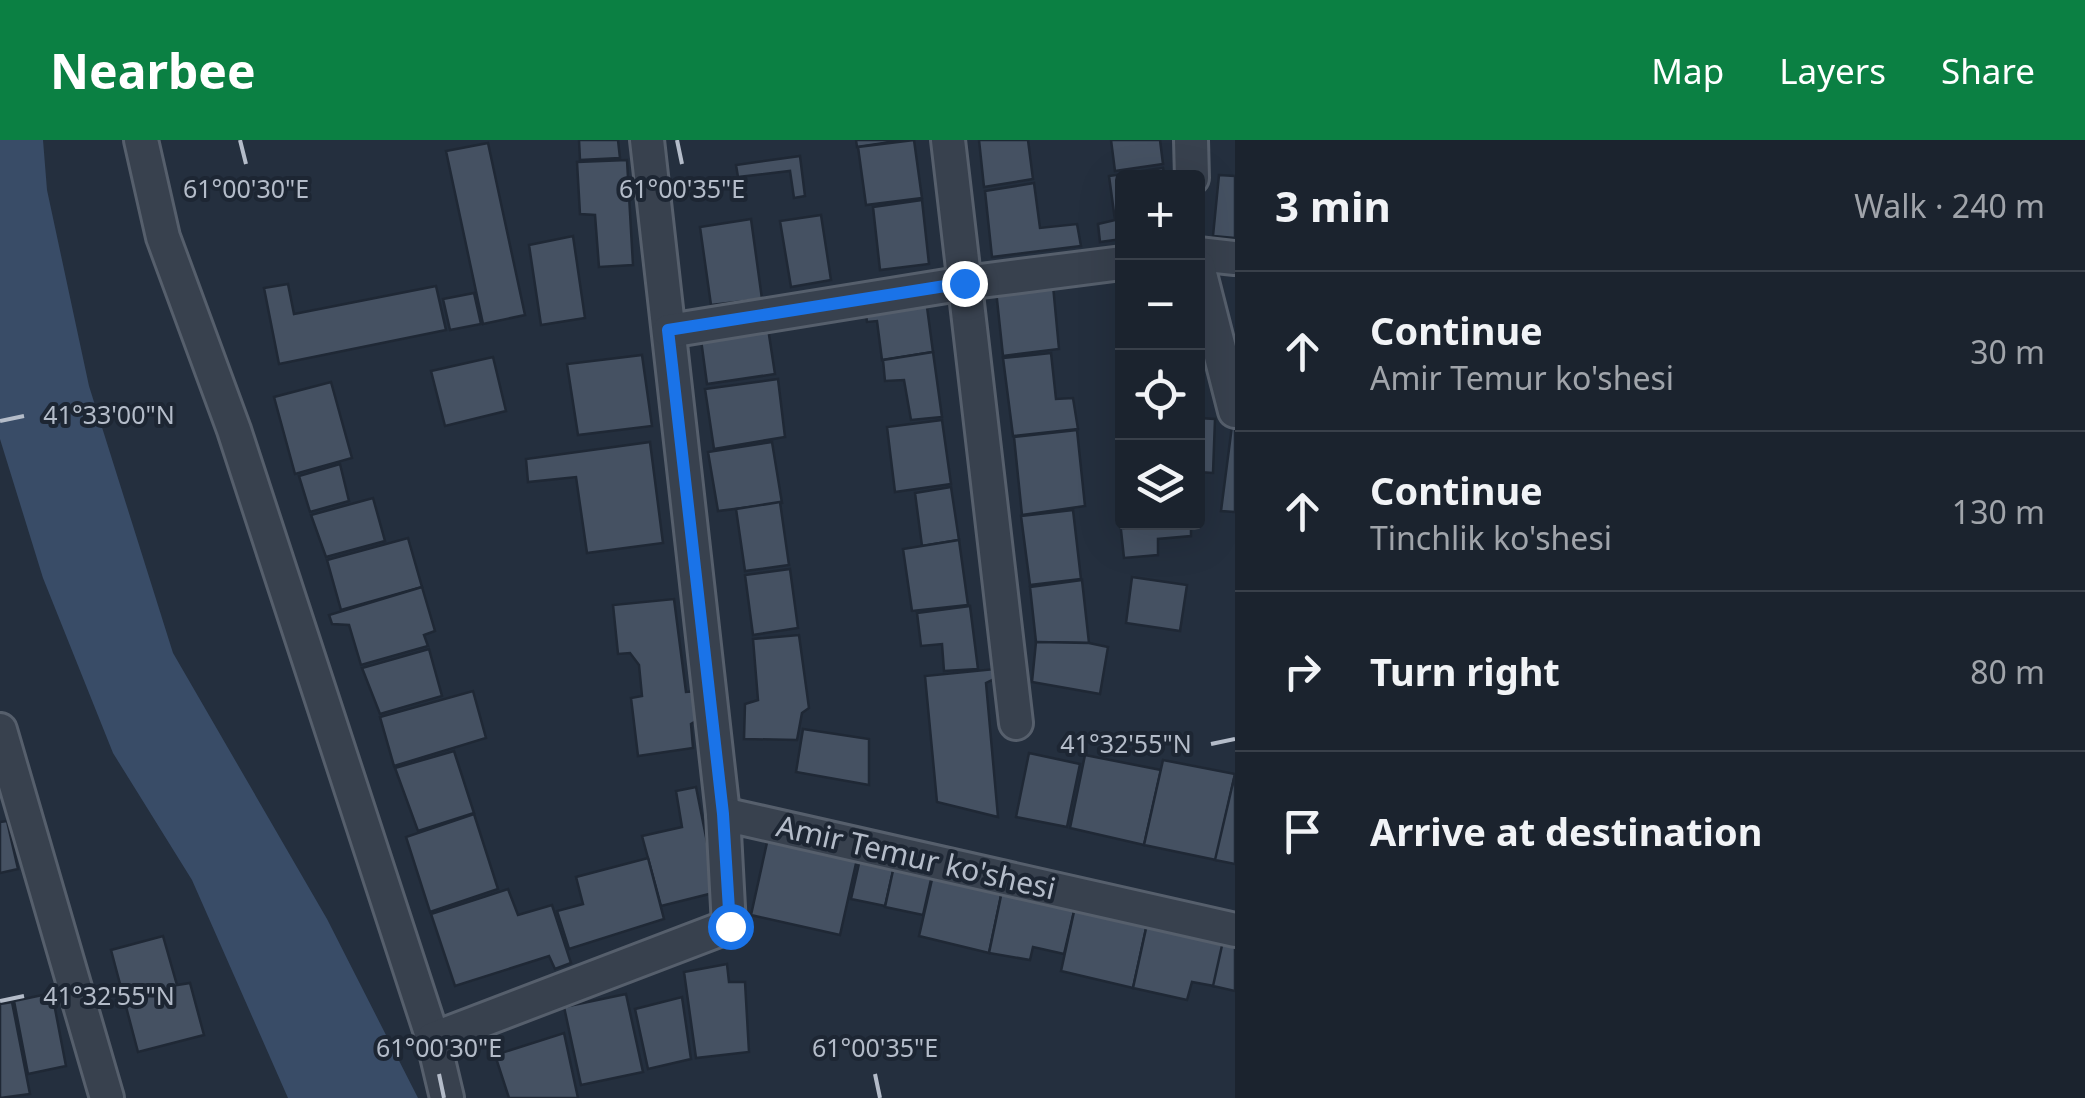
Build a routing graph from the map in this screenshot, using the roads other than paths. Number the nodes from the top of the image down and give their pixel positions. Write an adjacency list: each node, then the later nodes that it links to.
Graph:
1 (142, 140): 18 (street)
2 (647, 140): 11 (street)
3 (948, 140): 9 (street)
4 (1192, 140): 5 (street)
5 (1192, 170)
6 (1205, 255): 7 (street)
7 (1235, 258)
8 (1115, 264): 9 (street)
9 (964, 283): 11 (street); 13 (street)
10 (1205, 293): 12 (street)
11 (668, 330): 16 (street)
12 (1235, 411)
13 (1016, 723)
14 (0, 730): 15 (street)
15 (8, 786): 19 (street)
16 (723, 814): 17 (street, Amir Temur ko'shesi); 18 (street)
17 (1235, 930)
18 (433, 1040): 20 (street)
19 (99, 1096)
20 (446, 1098)

